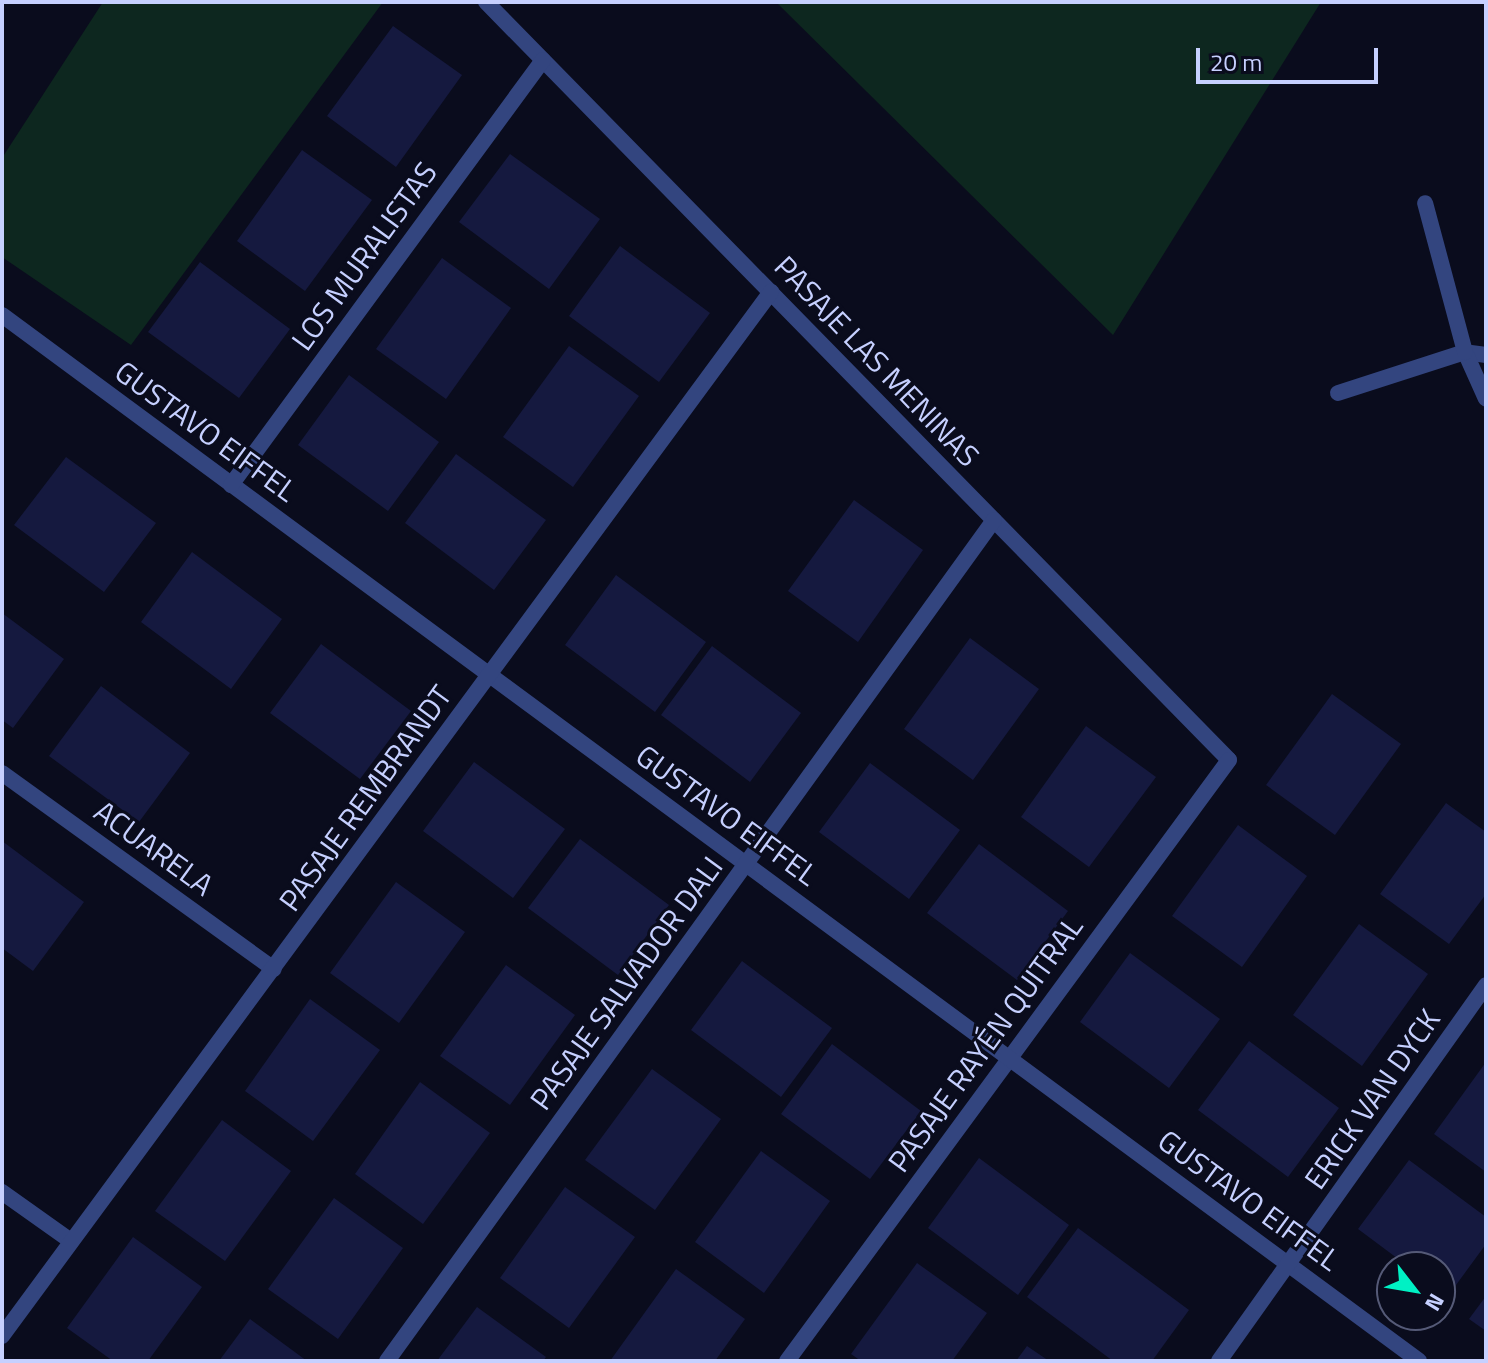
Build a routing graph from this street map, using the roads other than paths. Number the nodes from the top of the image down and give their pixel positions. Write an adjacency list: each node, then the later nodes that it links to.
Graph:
1 (486, 2): 2 (street, PASAJE LAS MENINAS)
2 (543, 60): 4 (street, PASAJE LAS MENINAS); 10 (street, LOS MURALISTAS)
3 (1425, 203): 6 (street)
4 (771, 292): 11 (street, PASAJE LAS MENINAS); 12 (street, PASAJE REMBRANDT)
5 (2, 315): 10 (street, GUSTAVO EIFFEL)
6 (1465, 352): 7 (street); 8 (street); 9 (street)
7 (1486, 355)
8 (1338, 393)
9 (1486, 399)
10 (231, 485): 12 (street, GUSTAVO EIFFEL)
11 (994, 520): 13 (street, PASAJE LAS MENINAS); 15 (street, PASAJE SALVADOR DALI)
12 (490, 675): 15 (street, GUSTAVO EIFFEL); 16 (street, PASAJE REMBRANDT)
13 (1229, 760): 18 (street, PASAJE RAYÉN QUITRAL)
14 (2, 773): 16 (street, ACUARELA)
15 (746, 864): 18 (street, GUSTAVO EIFFEL); 23 (street, PASAJE SALVADOR DALI)
16 (274, 969): 20 (street, PASAJE REMBRANDT)
17 (1486, 985): 21 (street, ERICK VAN DYCK)
18 (1009, 1058): 21 (street, GUSTAVO EIFFEL); 24 (street, PASAJE RAYÉN QUITRAL)
19 (2, 1192): 20 (street)
20 (71, 1241): 22 (street, PASAJE REMBRANDT)
21 (1290, 1266): 25 (street, ERICK VAN DYCK); 26 (street, GUSTAVO EIFFEL)
22 (2, 1336)
23 (387, 1361)
24 (787, 1361)
25 (1219, 1361)
26 (1419, 1361)

